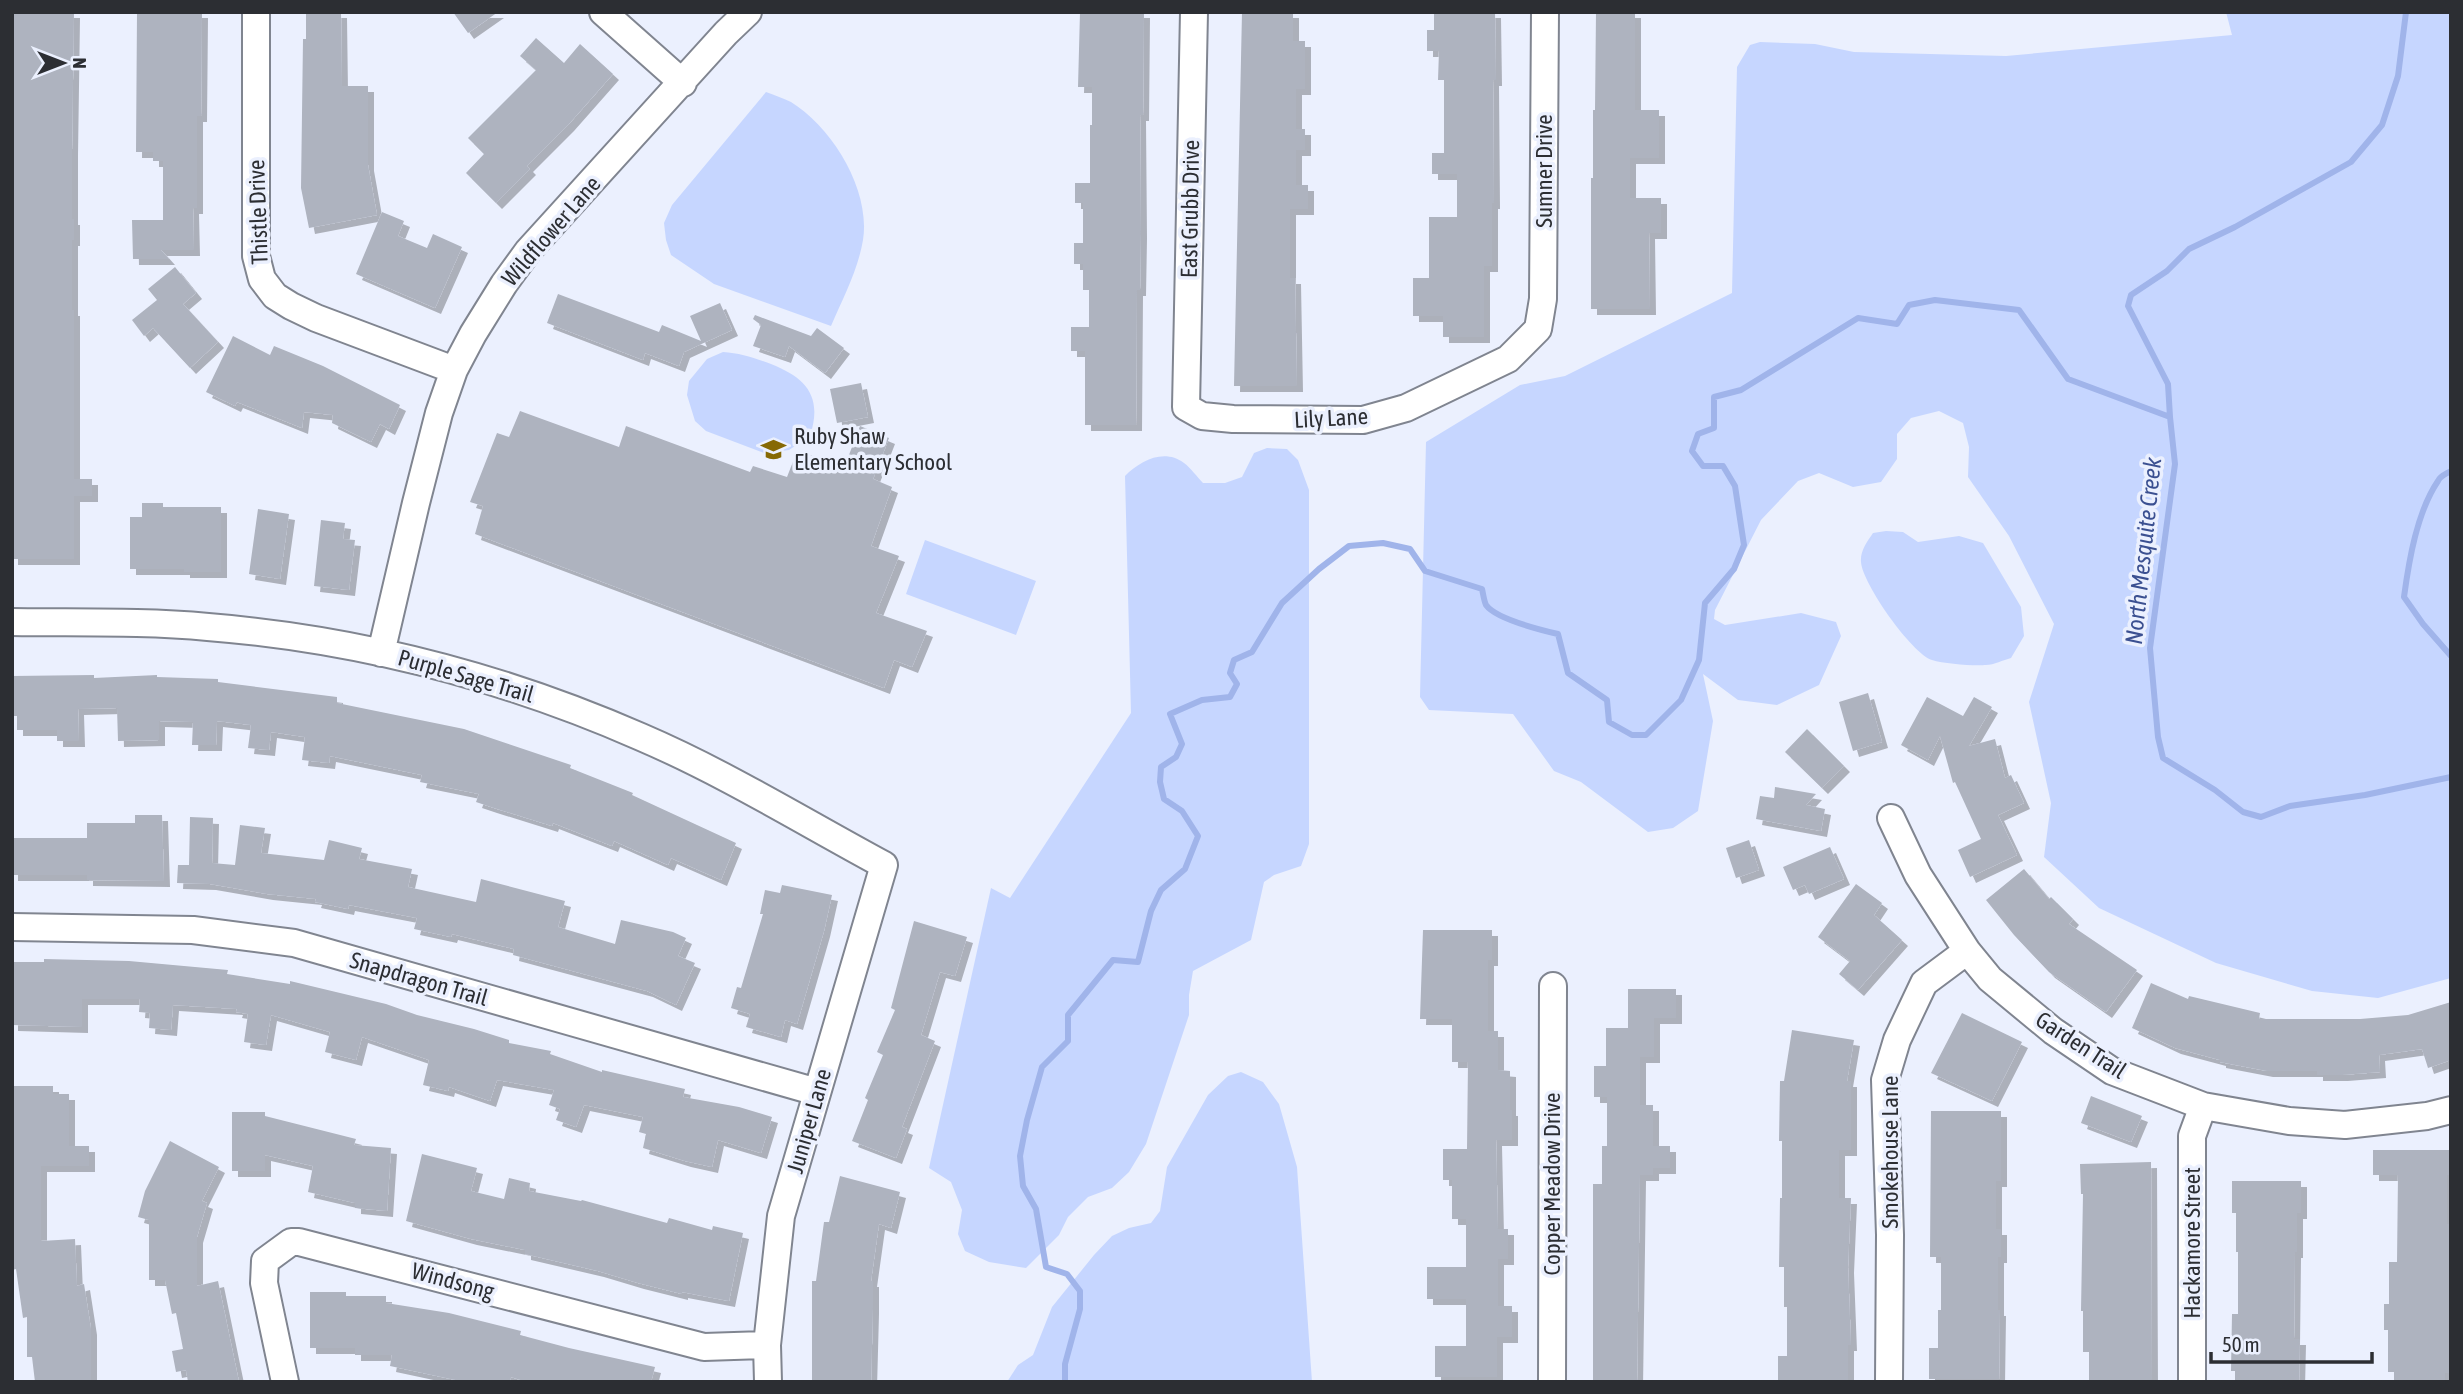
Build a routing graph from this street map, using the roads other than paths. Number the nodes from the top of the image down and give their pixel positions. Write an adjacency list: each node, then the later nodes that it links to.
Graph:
1 (256, 12): 8 (street, Thistle Drive)
2 (603, 12): 6 (street)
3 (748, 12): 6 (street, Wildflower Lane)
4 (1194, 12): 9 (street, East Grubb Drive)
5 (1545, 12): 7 (street, Sumner Drive)
6 (683, 83): 8 (street, Wildflower Lane)
7 (1538, 330): 9 (street, Lily Lane)
8 (454, 370): 11 (street, Wildflower Lane)
9 (1186, 407)
10 (12, 622): 11 (street, Purple Sage Trail)
11 (382, 653): 13 (street, Purple Sage Trail)
12 (1891, 818): 15 (street, Garden Trail)
13 (884, 865): 17 (street, Juniper Lane)
14 (12, 926): 17 (street, Snapdragon Trail)
15 (1967, 951): 18 (street, Garden Trail); 24 (street, Smokehouse Lane)
16 (1553, 986): 23 (street, Copper Meadow Drive)
17 (817, 1092): 20 (street, Juniper Lane)
18 (2203, 1106): 19 (street, Garden Trail); 25 (street, Hackamore Street)
19 (2451, 1110)
20 (767, 1345): 21 (street, Windsong); 22 (street, Juniper Lane)
21 (285, 1382)
22 (768, 1382)
23 (1552, 1382)
24 (1889, 1382)
25 (2192, 1382)

